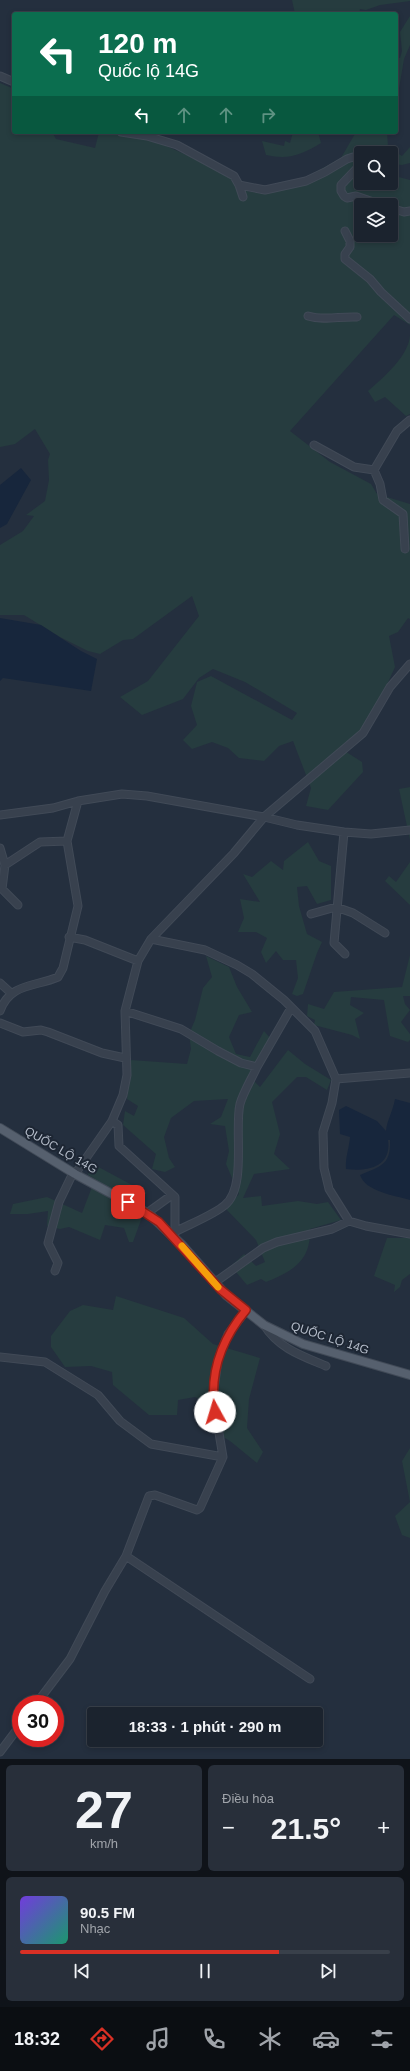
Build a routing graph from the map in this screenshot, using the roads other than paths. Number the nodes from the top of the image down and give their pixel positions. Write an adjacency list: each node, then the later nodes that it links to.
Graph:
1 (0, 76): 2 (street)
2 (12, 81)
3 (134, 134): 4 (street)
4 (239, 185): 5 (street); 6 (street)
5 (243, 197)
6 (362, 198)
7 (398, 210): 8 (street)
8 (410, 211)
9 (345, 231): 12 (street)
10 (308, 316): 11 (street)
11 (358, 317)
12 (410, 319)
13 (410, 420): 15 (street)
14 (314, 445): 15 (street)
15 (374, 470): 16 (street)
16 (406, 514): 17 (street)
17 (405, 548)
18 (410, 664): 21 (street)
19 (78, 801): 20 (street); 21 (street); 24 (street)
20 (0, 815)
21 (264, 817): 23 (street); 32 (street)
22 (410, 830): 23 (street)
23 (344, 832): 28 (street)
24 (66, 841): 26 (street); 31 (street)
25 (0, 848): 26 (street)
26 (5, 865): 27 (street)
27 (18, 905)
28 (336, 907): 29 (street); 30 (street); 33 (street)
29 (311, 914)
30 (385, 932)
31 (69, 937): 34 (street); 36 (street)
32 (151, 939): 34 (street); 37 (street)
33 (345, 954)
34 (138, 960): 39 (street)
35 (0, 983): 36 (street)
36 (11, 994): 38 (street)
37 (291, 1008): 42 (street); 44 (street)
38 (0, 1011)
39 (125, 1012): 41 (street); 42 (street)
40 (0, 1023): 41 (street)
41 (125, 1058): 45 (street)
42 (257, 1067): 51 (street)
43 (410, 1073): 44 (street)
44 (336, 1079): 50 (street)
45 (112, 1121): 47 (street); 48 (street)
46 (0, 1128): 47 (main road, QUỐC LỘ 14G)
47 (74, 1174): 49 (main road, QUỐC LỘ 14G); 53 (street)
48 (172, 1194): 49 (street); 51 (street)
49 (147, 1213): 51 (main road, QUỐC LỘ 14G)
50 (348, 1221): 52 (street); 54 (street)
51 (173, 1233): 54 (main road, QUỐC LỘ 14G)
52 (410, 1234)
53 (55, 1272)
54 (214, 1283): 55 (main road, QUỐC LỘ 14G)
55 (246, 1310): 56 (main road, QUỐC LỘ 14G); 60 (street)
56 (264, 1325): 58 (street); 59 (main road, QUỐC LỘ 14G)
57 (0, 1357): 60 (street)
58 (326, 1366)
59 (410, 1375)
60 (223, 1457): 61 (street)
61 (126, 1556): 62 (street); 63 (street)
62 (310, 1679)
63 (43, 1695)
64 (12, 1736): 65 (street)
65 (0, 1752)

